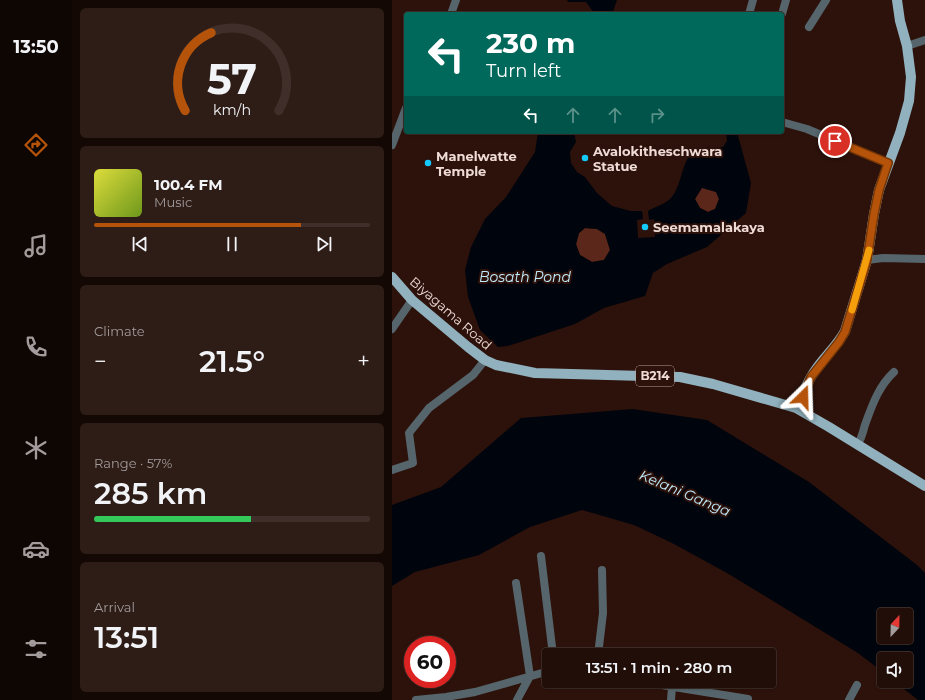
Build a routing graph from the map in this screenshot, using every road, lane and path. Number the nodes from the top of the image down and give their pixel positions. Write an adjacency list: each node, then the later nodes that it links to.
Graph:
1 (456, 0): 6 (street)
2 (753, 0): 7 (street)
3 (786, 0): 8 (street)
4 (826, 0): 9 (street)
5 (897, 0): 11 (main road)
6 (451, 12)
7 (750, 12)
8 (783, 12)
9 (809, 27)
10 (925, 40): 11 (street)
11 (907, 46): 15 (main road)
12 (404, 113): 14 (street)
13 (784, 123): 15 (street)
14 (392, 145)
15 (888, 163): 17 (main road)
16 (925, 259): 17 (street)
17 (867, 260): 23 (main road)
18 (392, 278): 19 (main road, Biyagama Road / B214)
19 (412, 300): 20 (street); 21 (main road, Biyagama Road / B214)
20 (392, 329)
21 (485, 360): 23 (main road, Biyagama Road / B214); 25 (street)
22 (894, 372): 24 (street)
23 (796, 408): 24 (main road, Biyagama Road / B214)
24 (857, 445): 26 (main road, Biyagama Road / B214)
25 (392, 470)
26 (925, 486)
27 (540, 556): 30 (street)
28 (602, 570): 31 (street)
29 (516, 583): 33 (street)
30 (552, 648)
31 (599, 648)
32 (542, 673): 33 (street)
33 (530, 676): 37 (street); 41 (street)
34 (857, 685): 43 (street)
35 (672, 688): 42 (street)
36 (681, 688): 38 (street)
37 (475, 692): 39 (street); 40 (street)
38 (748, 698)
39 (416, 700)
40 (472, 700)
41 (517, 700)
42 (671, 700)
43 (849, 700)

